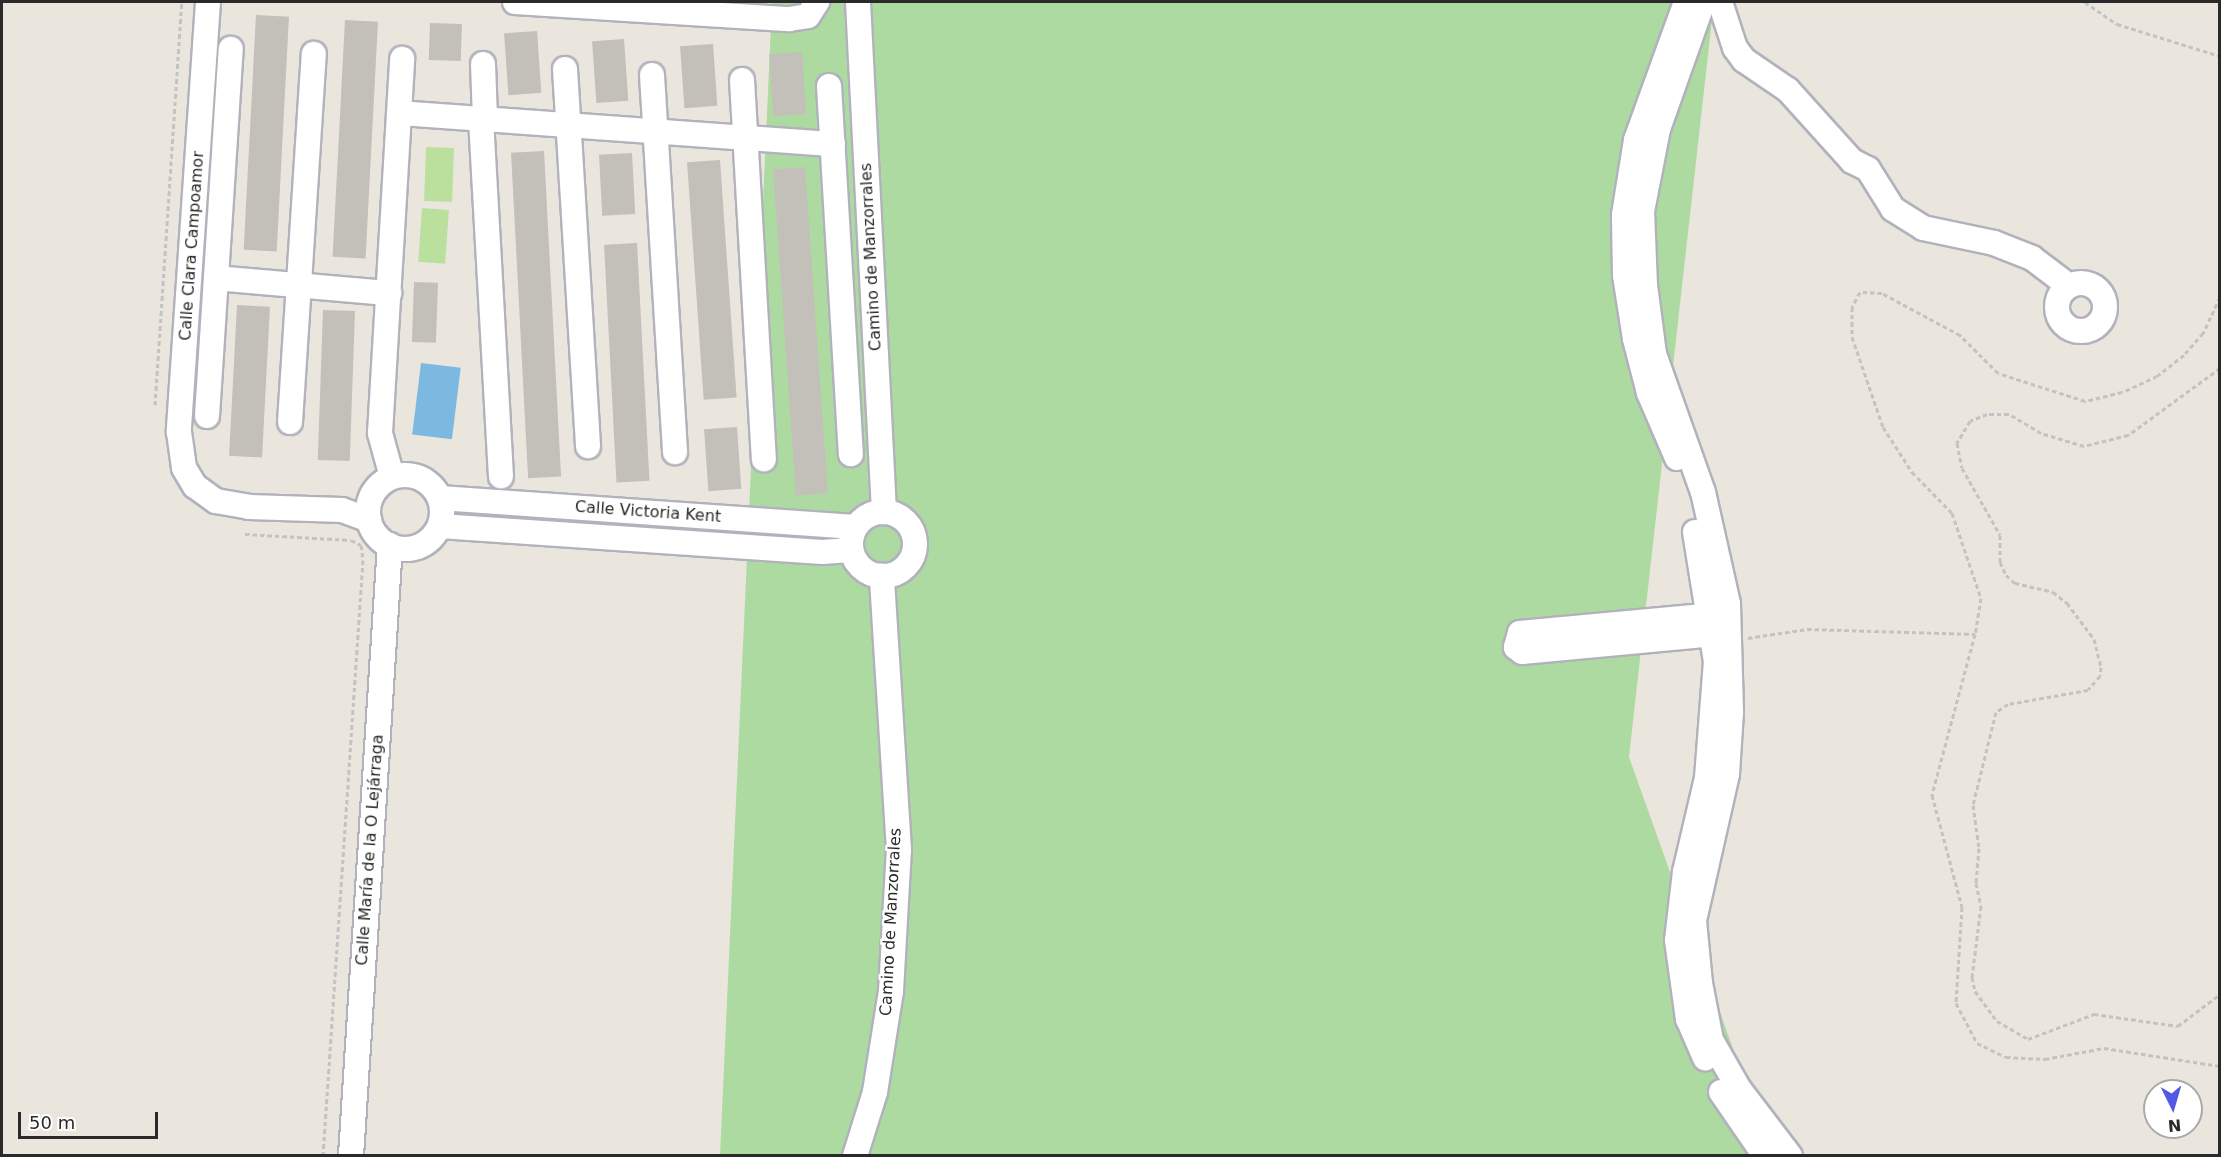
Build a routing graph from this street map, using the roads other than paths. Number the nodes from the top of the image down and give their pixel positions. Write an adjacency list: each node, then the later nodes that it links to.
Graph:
1 (208, 2): 35 (street, Calle Clara Campoamor)
2 (515, 2): 3 (street)
3 (817, 2)
4 (858, 2): 36 (street, Camino de Manzorrales)
5 (1686, 2): 41 (street)
6 (1703, 2): 41 (street)
7 (1720, 2): 24 (street)
8 (231, 49): 22 (street)
9 (314, 54): 23 (street)
10 (402, 59): 16 (street)
11 (483, 64): 17 (street)
12 (565, 69): 18 (street)
13 (652, 75): 19 (street)
14 (742, 80): 20 (street)
15 (829, 86): 21 (street)
16 (399, 113): 17 (street); 25 (street)
17 (483, 119): 18 (street); 32 (street)
18 (568, 125): 19 (street); 28 (street)
19 (656, 131): 20 (street); 29 (street)
20 (746, 138): 21 (street); 31 (street)
21 (833, 144): 30 (street)
22 (216, 278): 23 (street); 26 (street)
23 (298, 285): 25 (street); 27 (street)
24 (2069, 286)
25 (389, 293): 33 (street)
26 (207, 416)
27 (290, 422)
28 (588, 446)
29 (675, 452)
30 (851, 454)
31 (764, 459)
32 (501, 476)
33 (392, 477): 34 (street); 35 (street)
34 (440, 498): 37 (street); 38 (street, Calle Victoria Kent)
35 (370, 509): 39 (street)
36 (884, 512): 38 (street); 40 (street)
37 (440, 526): 38 (street, Calle Victoria Kent); 39 (street)
38 (853, 539): 40 (street)
39 (390, 545): 42 (street, Calle María de la O Lejárraga)
40 (882, 576): 43 (street, Camino de Manzorrales)
41 (1721, 627): 41 (street); 44 (street); 45 (street)
42 (351, 1155)
43 (855, 1155)
44 (1765, 1155)
45 (1790, 1155)

